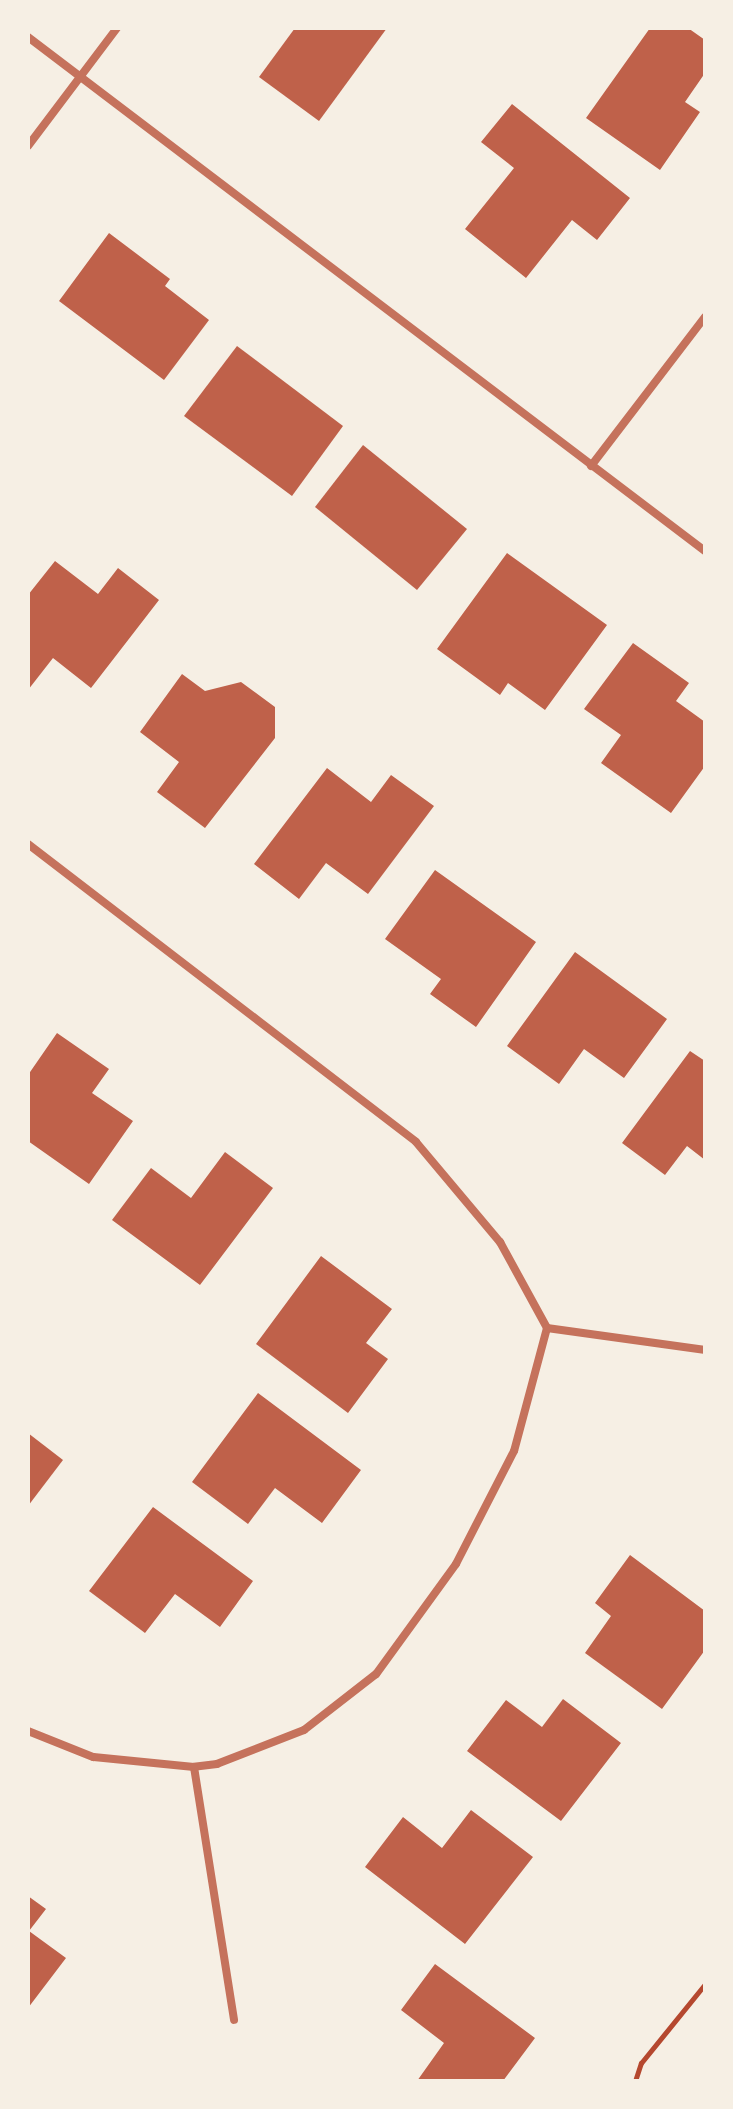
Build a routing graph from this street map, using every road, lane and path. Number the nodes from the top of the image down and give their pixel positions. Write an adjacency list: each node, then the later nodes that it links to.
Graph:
1 (117, 28): 3 (street)
2 (28, 37): 3 (street)
3 (81, 76): 4 (street); 6 (street)
4 (28, 146)
5 (705, 317): 6 (street)
6 (591, 466): 7 (street)
7 (705, 551)
8 (28, 844): 9 (street)
9 (547, 1328): 10 (street); 12 (street)
10 (705, 1350)
11 (28, 1731): 12 (street)
12 (194, 1767): 14 (street)
13 (705, 1984): 15 (path)
14 (234, 2020)
15 (635, 2081)

